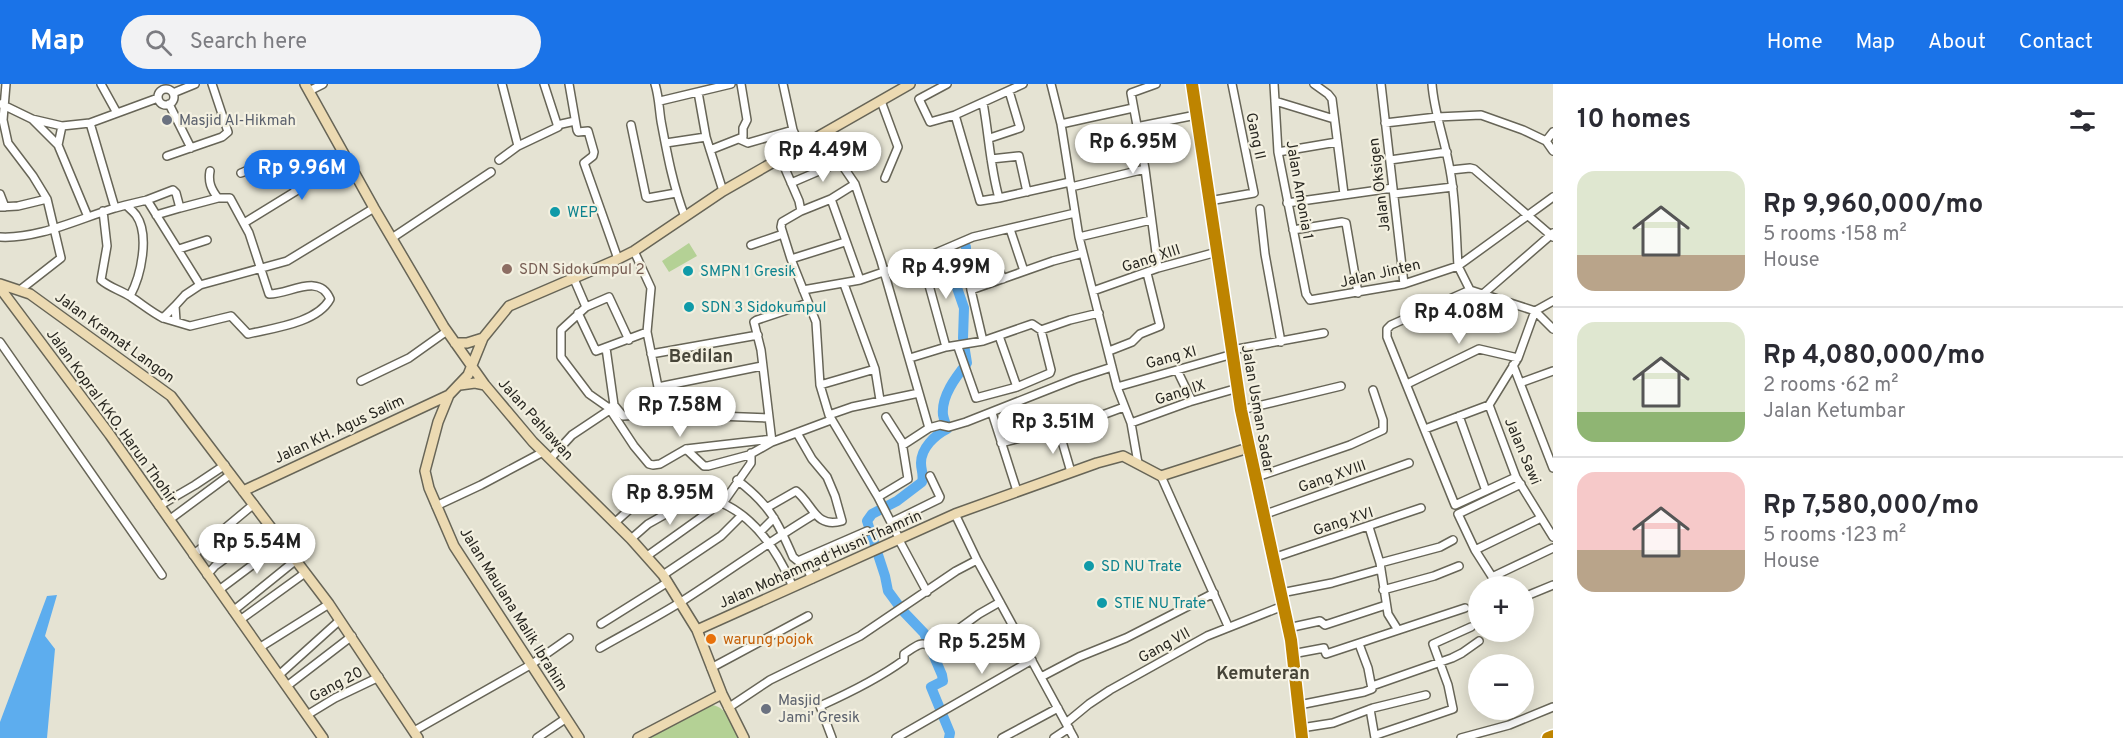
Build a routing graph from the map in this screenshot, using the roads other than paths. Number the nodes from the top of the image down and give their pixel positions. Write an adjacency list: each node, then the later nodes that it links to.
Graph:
1 (6, 84): 36 (street)
2 (101, 84): 39 (street)
3 (195, 84): 30 (street)
4 (212, 84): 65 (street)
5 (323, 84): 27 (street)
6 (502, 84): 63 (street)
7 (544, 84): 49 (street)
8 (569, 84): 45 (street)
9 (655, 84): 33 (street)
10 (731, 84): 25 (street)
11 (741, 84): 58 (street)
12 (783, 84): 53 (street)
13 (910, 84): 34 (main road, Jalan KH. Agus Salim)
14 (947, 84): 40 (street)
15 (1023, 84): 28 (street)
16 (1051, 84): 48 (street)
17 (1155, 84): 38 (street)
18 (1192, 84): 41 (highway, Jalan Usman Sadar)
19 (1232, 84): 99 (street, Gang II)
20 (1274, 84): 32 (street, Jalan Amonia 1)
21 (1282, 84): 32 (street)
22 (1314, 84): 43 (street)
23 (1381, 84): 47 (street, Jalan Oksigen)
24 (1432, 84): 42 (street)
25 (722, 85): 29 (street)
26 (164, 86): 30 (street); 31 (street)
27 (307, 87): 72 (main road)
28 (1009, 91): 35 (street); 57 (street)
29 (698, 92): 33 (street); 55 (street)
30 (173, 93): 37 (street)
31 (158, 98): 37 (street); 39 (street)
32 (1275, 98): 43 (street); 68 (street, Jalan Amonia 1)
33 (660, 101): 60 (street)
34 (881, 101): 64 (main road, Jalan KH. Agus Salim); 81 (street)
35 (983, 103): 40 (street); 57 (street)
36 (2, 104): 44 (street); 56 (street)
37 (169, 104): 65 (street)
38 (1133, 108): 48 (street); 52 (street)
39 (117, 113): 46 (street)
40 (955, 115): 95 (street)
41 (1196, 116): 52 (street); 99 (highway, Jalan Usman Sadar)
42 (1437, 117): 47 (street); 59 (street); 69 (street)
43 (1334, 119): 61 (street)
44 (32, 120): 51 (street); 62 (street)
45 (575, 121): 49 (street); 132 (street)
46 (90, 123): 51 (street); 103 (street)
47 (1385, 123): 75 (street, Jalan Oksigen)
48 (1061, 124): 84 (street)
49 (557, 125): 63 (street)
50 (631, 125): 90 (street)
51 (62, 126): 62 (street)
52 (1136, 127): 76 (street)
53 (793, 130): 58 (street); 64 (street)
54 (1553, 132): 59 (street)
55 (706, 136): 60 (street); 66 (street)
56 (3, 138): 96 (street)
57 (990, 138): 73 (street)
58 (739, 139): 66 (street)
59 (1546, 141): 67 (street)
60 (666, 142): 90 (street)
61 (1337, 142): 68 (street); 92 (street)
62 (58, 145): 112 (street)
63 (518, 146): 74 (street)
64 (800, 146): 71 (main road, Jalan KH. Agus Salim)
65 (191, 148): 70 (street)
66 (710, 150): 87 (street)
67 (1553, 151)
68 (1278, 152): 100 (street, Jalan Amonia 1)
69 (1447, 152): 75 (street); 77 (street)
70 (166, 156)
71 (780, 157): 82 (street); 87 (main road, Jalan KH. Agus Salim)
72 (348, 159): 86 (street); 105 (main road)
73 (991, 159): 89 (street); 95 (street)
74 (499, 160)
75 (1390, 160): 88 (street, Jalan Oksigen)
76 (1145, 169): 84 (street); 114 (street)
77 (1451, 170): 85 (street); 111 (street)
78 (210, 171): 94 (street)
79 (241, 172): 86 (street)
80 (491, 172): 123 (street)
81 (885, 178)
82 (791, 183): 83 (street); 108 (street)
83 (855, 184): 98 (street); 138 (street)
84 (1070, 184): 89 (street); 109 (street)
85 (1453, 187): 88 (street); 134 (street)
86 (296, 191): 115 (street)
87 (723, 191): 113 (main road, Jalan KH. Agus Salim)
88 (1393, 191): 92 (street); 144 (street, Jalan Oksigen)
89 (1027, 192): 95 (street)
90 (676, 193): 113 (street)
91 (0, 194): 102 (street)
92 (1344, 194): 100 (street)
93 (1553, 197): 111 (street, Jalan Jinten)
94 (218, 198): 104 (street); 115 (street)
95 (999, 198)
96 (47, 199): 102 (street); 116 (street)
97 (147, 200): 101 (street); 104 (street); 110 (street)
98 (831, 200): 108 (street); 125 (street)
99 (1209, 201): 129 (highway, Jalan Usman Sadar)
100 (1287, 203): 118 (street, Jalan Amonia 1)
101 (126, 205): 103 (street); 154 (street)
102 (2, 207)
103 (115, 208): 107 (street)
104 (180, 208): 110 (street)
105 (374, 208): 123 (main road); 136 (street)
106 (1260, 209): 176 (street)
107 (103, 211): 112 (street); 154 (street)
108 (801, 211): 119 (street)
109 (1075, 213): 117 (street); 122 (street)
110 (156, 215): 127 (street)
111 (1529, 216): 120 (street); 134 (street, Jalan Jinten)
112 (88, 217): 116 (street)
113 (685, 217): 128 (main road, Jalan KH. Agus Salim)
114 (1151, 220): 122 (street); 135 (street)
115 (244, 223): 136 (street)
116 (55, 228): 121 (street); 147 (street)
117 (1010, 228): 131 (street); 137 (street)
118 (1293, 231): 152 (street); 155 (street, Jalan Amonia 1)
119 (783, 234): 126 (street); 133 (street)
120 (1552, 235): 153 (street)
121 (0, 237)
122 (1079, 237): 130 (street)
123 (392, 238): 167 (main road)
124 (207, 240): 127 (street)
125 (845, 242): 133 (street); 142 (street)
126 (751, 245)
127 (179, 249): 145 (street)
128 (634, 251): 132 (main road, Jalan KH. Agus Salim); 168 (street)
129 (1217, 252): 135 (street, Gang XIII); 182 (highway, Jalan Usman Sadar)
130 (1083, 253): 137 (street); 151 (street)
131 (924, 258): 138 (street); 179 (street)
132 (618, 259): 140 (main road, Jalan KH. Agus Salim)
133 (790, 259): 148 (street)
134 (1458, 266): 144 (street, Jalan Jinten); 150 (street)
135 (1158, 268): 139 (street, Gang XIII)
136 (260, 269): 145 (street); 164 (street)
137 (1024, 271): 141 (street)
138 (884, 272): 142 (street); 184 (street)
139 (1147, 273): 151 (street, Gang XIII); 181 (street)
140 (574, 279): 159 (street); 172 (main road, Jalan KH. Agus Salim)
141 (1003, 279): 149 (street); 149 (street)
142 (860, 280): 143 (street)
143 (844, 284): 148 (street); 190 (street)
144 (1404, 284): 152 (street, Jalan Jinten)
145 (200, 285): 158 (street)
146 (0, 286): 147 (main road, Jalan Kramat Langon); 252 (main road, Jalan Kopral KKO. Harun Thohir)
147 (20, 290): 235 (main road, Jalan Kramat Langon)
148 (803, 290): 157 (street)
149 (971, 290): 174 (street)
150 (1470, 290): 153 (street); 196 (street)
151 (1093, 291): 162 (street)
152 (1358, 292): 155 (street, Jalan Jinten)
153 (1483, 294): 160 (street)
154 (130, 296): 163 (street)
155 (1308, 299)
156 (1553, 301): 160 (street)
157 (808, 303): 170 (street); 198 (street)
158 (175, 306): 163 (street); 164 (street)
159 (586, 308): 161 (street); 173 (street)
160 (1535, 311): 165 (street); 185 (street)
161 (578, 313): 180 (street); 211 (street)
162 (1099, 313): 166 (street); 181 (street)
163 (163, 318): 164 (street)
164 (176, 321)
165 (1553, 329)
166 (1041, 330): 171 (street); 201 (street)
167 (447, 331): 177 (main road); 193 (street)
168 (647, 332): 173 (street); 183 (street)
169 (1324, 333): 176 (street, Gang XI)
170 (758, 335): 183 (street); 188 (street)
171 (999, 336): 174 (street); 201 (street)
172 (483, 338): 177 (main road); 187 (main road, Jalan KH. Agus Salim); 195 (main road)
173 (628, 339): 180 (street)
174 (983, 341): 178 (street)
175 (0, 342): 291 (street)
176 (1281, 342): 182 (street, Gang XI)
177 (455, 343): 187 (main road, Jalan Pahlawan); 197 (main road)
178 (958, 346): 179 (street); 201 (street)
179 (946, 347): 184 (street)
180 (606, 348): 211 (street)
181 (1109, 351): 189 (street)
182 (1232, 352): 191 (street, Gang XI); 203 (highway, Jalan Usman Sadar)
183 (651, 354): 200 (street)
184 (910, 358): 205 (street)
185 (1518, 358): 186 (street); 196 (street)
186 (1513, 365): 194 (street); 210 (street)
187 (472, 366): 195 (main road, Jalan Pahlawan); 197 (main road, Jalan KH. Agus Salim)
188 (762, 366): 200 (street); 219 (street)
189 (1112, 367): 202 (street); 214 (street)
190 (875, 369): 198 (street); 207 (street)
191 (1177, 370): 202 (street, Gang XI); 208 (street)
192 (1553, 371): 194 (street)
193 (361, 381)
194 (1520, 383): 236 (street)
195 (485, 384): 197 (main road); 232 (main road, Jalan Pahlawan)
196 (1407, 384): 223 (street)
197 (460, 385): 206 (main road, Jalan KH. Agus Salim)
198 (820, 385): 217 (street)
199 (1341, 386): 213 (street)
200 (658, 387): 215 (street)
201 (1017, 387)
202 (1117, 387): 212 (street)
203 (1238, 388): 208 (street, Gang IX); 213 (highway, Jalan Usman Sadar)
204 (1373, 390): 242 (street)
205 (919, 393): 207 (street); 222 (street)
206 (449, 394): 209 (main road, Jalan KH. Agus Salim); 220 (main road, Jalan Maulana Malik Ibrahim)
207 (880, 400): 217 (street)
208 (1189, 402): 221 (street, Gang IX)
209 (427, 405): 220 (main road); 245 (main road, Jalan KH. Agus Salim)
210 (1489, 405): 216 (street); 241 (street, Jalan Sawi)
211 (611, 407): 215 (street); 230 (street); 232 (street)
212 (1124, 407): 221 (street); 224 (street)
213 (1241, 410): 229 (highway, Jalan Usman Sadar)
214 (992, 413): 222 (street); 227 (street)
215 (661, 414): 219 (street)
216 (1459, 416): 223 (street); 247 (street)
217 (830, 417): 225 (street); 249 (street)
218 (886, 417): 228 (street)
219 (768, 418): 226 (street)
220 (438, 422): 253 (main road, Jalan Maulana Malik Ibrahim)
221 (1131, 423): 233 (street)
222 (929, 428): 228 (street)
223 (1425, 429): 247 (street)
224 (1059, 431): 227 (street); 237 (street)
225 (797, 433): 226 (street); 256 (street)
226 (772, 441): 230 (street); 231 (street)
227 (1001, 444): 246 (street)
228 (903, 445): 249 (street)
229 (1248, 448): 240 (main road); 242 (highway, Jalan Usman Sadar)
230 (686, 449): 231 (street)
231 (752, 453): 243 (street)
232 (546, 455): 253 (street); 264 (main road, Jalan Pahlawan)
233 (1138, 463): 237 (main road, Jalan Mohammad Husni Thamrin); 240 (main road)
234 (1409, 463): 259 (street, Gang XVIII)
235 (225, 465): 238 (main road, Jalan Kramat Langon); 252 (street)
236 (1553, 468)
237 (1071, 472): 246 (main road, Jalan Mohammad Husni Thamrin)
238 (231, 474): 245 (main road, Jalan Kramat Langon); 262 (street)
239 (930, 476): 263 (street)
240 (1161, 476): 302 (street)
241 (1516, 477): 244 (street, Jalan Sawi); 247 (street)
242 (1254, 478): 259 (highway, Jalan Usman Sadar)
243 (737, 480): 250 (street); 254 (street)
244 (1521, 484): 261 (street, Jalan Sawi); 277 (street)
245 (243, 490): 251 (main road, Jalan Kramat Langon)
246 (1017, 491): 257 (main road, Jalan Mohammad Husni Thamrin)
247 (1486, 491)
248 (693, 495): 250 (street); 264 (street); 271 (street)
249 (878, 497): 263 (street)
250 (721, 502): 258 (street); 280 (street)
251 (254, 504): 265 (main road, Jalan Kramat Langon); 279 (street)
252 (159, 506): 262 (main road, Jalan Kopral KKO. Harun Thohir)
253 (436, 506): 329 (main road, Jalan Maulana Malik Ibrahim)
254 (768, 507): 256 (street); 260 (street)
255 (1421, 508): 266 (street, Gang XVI)
256 (815, 514): 269 (street)
257 (955, 514): 272 (main road, Jalan Mohammad Husni Thamrin); 285 (street)
258 (742, 515): 268 (street); 295 (street)
259 (1263, 515): 282 (highway, Jalan Usman Sadar)
260 (774, 518): 268 (street); 269 (street)
261 (1541, 518): 270 (street, Jalan Sawi); 277 (street)
262 (169, 520): 279 (main road, Jalan Kopral KKO. Harun Thohir)
263 (892, 522): 272 (street)
264 (614, 524): 271 (main road, Jalan Pahlawan)
265 (270, 526): 274 (main road, Jalan Kramat Langon); 292 (street)
266 (1369, 527): 282 (street, Gang XVI); 287 (street)
267 (867, 531): 278 (street)
268 (760, 532): 275 (street)
269 (783, 534): 275 (street); 281 (street)
270 (1553, 537)
271 (631, 539): 280 (main road, Jalan Pahlawan)
272 (899, 540): 289 (main road, Jalan Mohammad Husni Thamrin); 301 (street)
273 (1453, 540): 287 (street, Gang VII)
274 (282, 542): 284 (main road, Jalan Kramat Langon); 299 (street)
275 (769, 542): 286 (street); 305 (street)
276 (1553, 548): 294 (street)
277 (1474, 550): 293 (street)
278 (817, 553): 283 (street); 289 (street)
279 (194, 555): 292 (main road, Jalan Kopral KKO. Harun Thohir)
280 (647, 556): 295 (main road, Jalan Pahlawan)
281 (793, 557): 283 (street); 286 (street)
282 (1273, 558): 304 (highway, Jalan Usman Sadar)
283 (803, 559): 296 (street)
284 (296, 560): 290 (main road, Jalan Kramat Langon); 310 (street)
285 (977, 560): 301 (street); 306 (street)
286 (781, 562): 298 (street)
287 (1381, 566): 300 (street); 304 (street, Gang VII)
288 (1459, 566): 300 (street)
289 (825, 572): 296 (main road, Jalan Mohammad Husni Thamrin)
290 (305, 573): 307 (main road, Jalan Kramat Langon); 312 (street)
291 (162, 575)
292 (207, 575): 299 (main road, Jalan Kopral KKO. Harun Thohir)
293 (1491, 576)
294 (1494, 576)
295 (666, 578): 305 (main road, Jalan Pahlawan); 314 (street)
296 (812, 579): 298 (main road, Jalan Mohammad Husni Thamrin)
297 (1553, 585): 303 (street)
298 (792, 587): 318 (main road, Jalan Mohammad Husni Thamrin)
299 (219, 590): 310 (main road, Jalan Kopral KKO. Harun Thohir)
300 (1383, 590): 308 (street)
301 (927, 592): 340 (street)
302 (1214, 593): 315 (street); 333 (street)
303 (1534, 593)
304 (1282, 599): 315 (street, Gang VII); 316 (highway, Jalan Usman Sadar)
305 (681, 602): 318 (main road, Jalan Pahlawan); 325 (street)
306 (1000, 602): 327 (street); 355 (street)
307 (329, 604): 313 (main road, Jalan Kramat Langon); 324 (street)
308 (1386, 605): 316 (street); 319 (street)
309 (1465, 608): 319 (street)
310 (233, 611): 312 (main road, Jalan Kopral KKO. Harun Thohir)
311 (808, 616): 330 (street)
312 (240, 620): 324 (main road, Jalan Kopral KKO. Harun Thohir)
313 (340, 621): 320 (main road, Jalan Kramat Langon); 331 (street)
314 (601, 624)
315 (1228, 626): 345 (street, Gang VII)
316 (1288, 627): 326 (highway, Jalan Usman Sadar)
317 (1468, 628): 328 (street)
318 (696, 630): 330 (main road, Jalan Pahlawan)
319 (1398, 630): 323 (street)
320 (352, 636): 332 (main road, Jalan Kramat Langon); 334 (street)
321 (569, 638): 329 (street)
322 (1478, 642): 328 (street)
323 (1359, 644): 326 (street); 335 (street)
324 (259, 648): 331 (main road, Jalan Kopral KKO. Harun Thohir)
325 (600, 648)
326 (1292, 654): 338 (highway, Jalan Usman Sadar)
327 (1032, 660): 333 (street); 356 (street)
328 (1439, 661): 335 (street); 348 (street)
329 (532, 664): 344 (main road, Jalan Maulana Malik Ibrahim); 347 (street)
330 (711, 668): 336 (main road, Jalan Pahlawan)
331 (279, 675): 334 (main road, Jalan Kopral KKO. Harun Thohir)
332 (379, 677): 343 (street, Gang 20); 347 (main road, Jalan Kramat Langon)
333 (1041, 677): 341 (street)
334 (286, 686): 343 (main road, Jalan Kopral KKO. Harun Thohir)
335 (1372, 686): 338 (street)
336 (722, 694): 340 (main road, Jalan Pahlawan); 353 (main road)
337 (1426, 695): 342 (street)
338 (1299, 705): 346 (highway, Jalan Usman Sadar)
339 (1553, 707): 360 (street)
340 (728, 708): 354 (main road, Jalan Pahlawan)
341 (1058, 708): 345 (street); 357 (street)
342 (1370, 709): 346 (street); 348 (street)
343 (307, 715): 350 (main road, Jalan Kopral KKO. Harun Thohir)
344 (565, 719): 351 (street); 352 (main road, Jalan Maulana Malik Ibrahim)
345 (1068, 726): 358 (street, Gang VII); 359 (street)
346 (1302, 733)
347 (416, 734)
348 (1376, 736)
349 (1553, 736): 361 (highway)
350 (323, 738)
351 (537, 738)
352 (579, 738)
353 (638, 738)
354 (744, 738)
355 (832, 738)
356 (896, 738)
357 (1002, 738)
358 (1054, 738)
359 (1074, 738)
360 (1461, 738)
361 (1548, 738)

